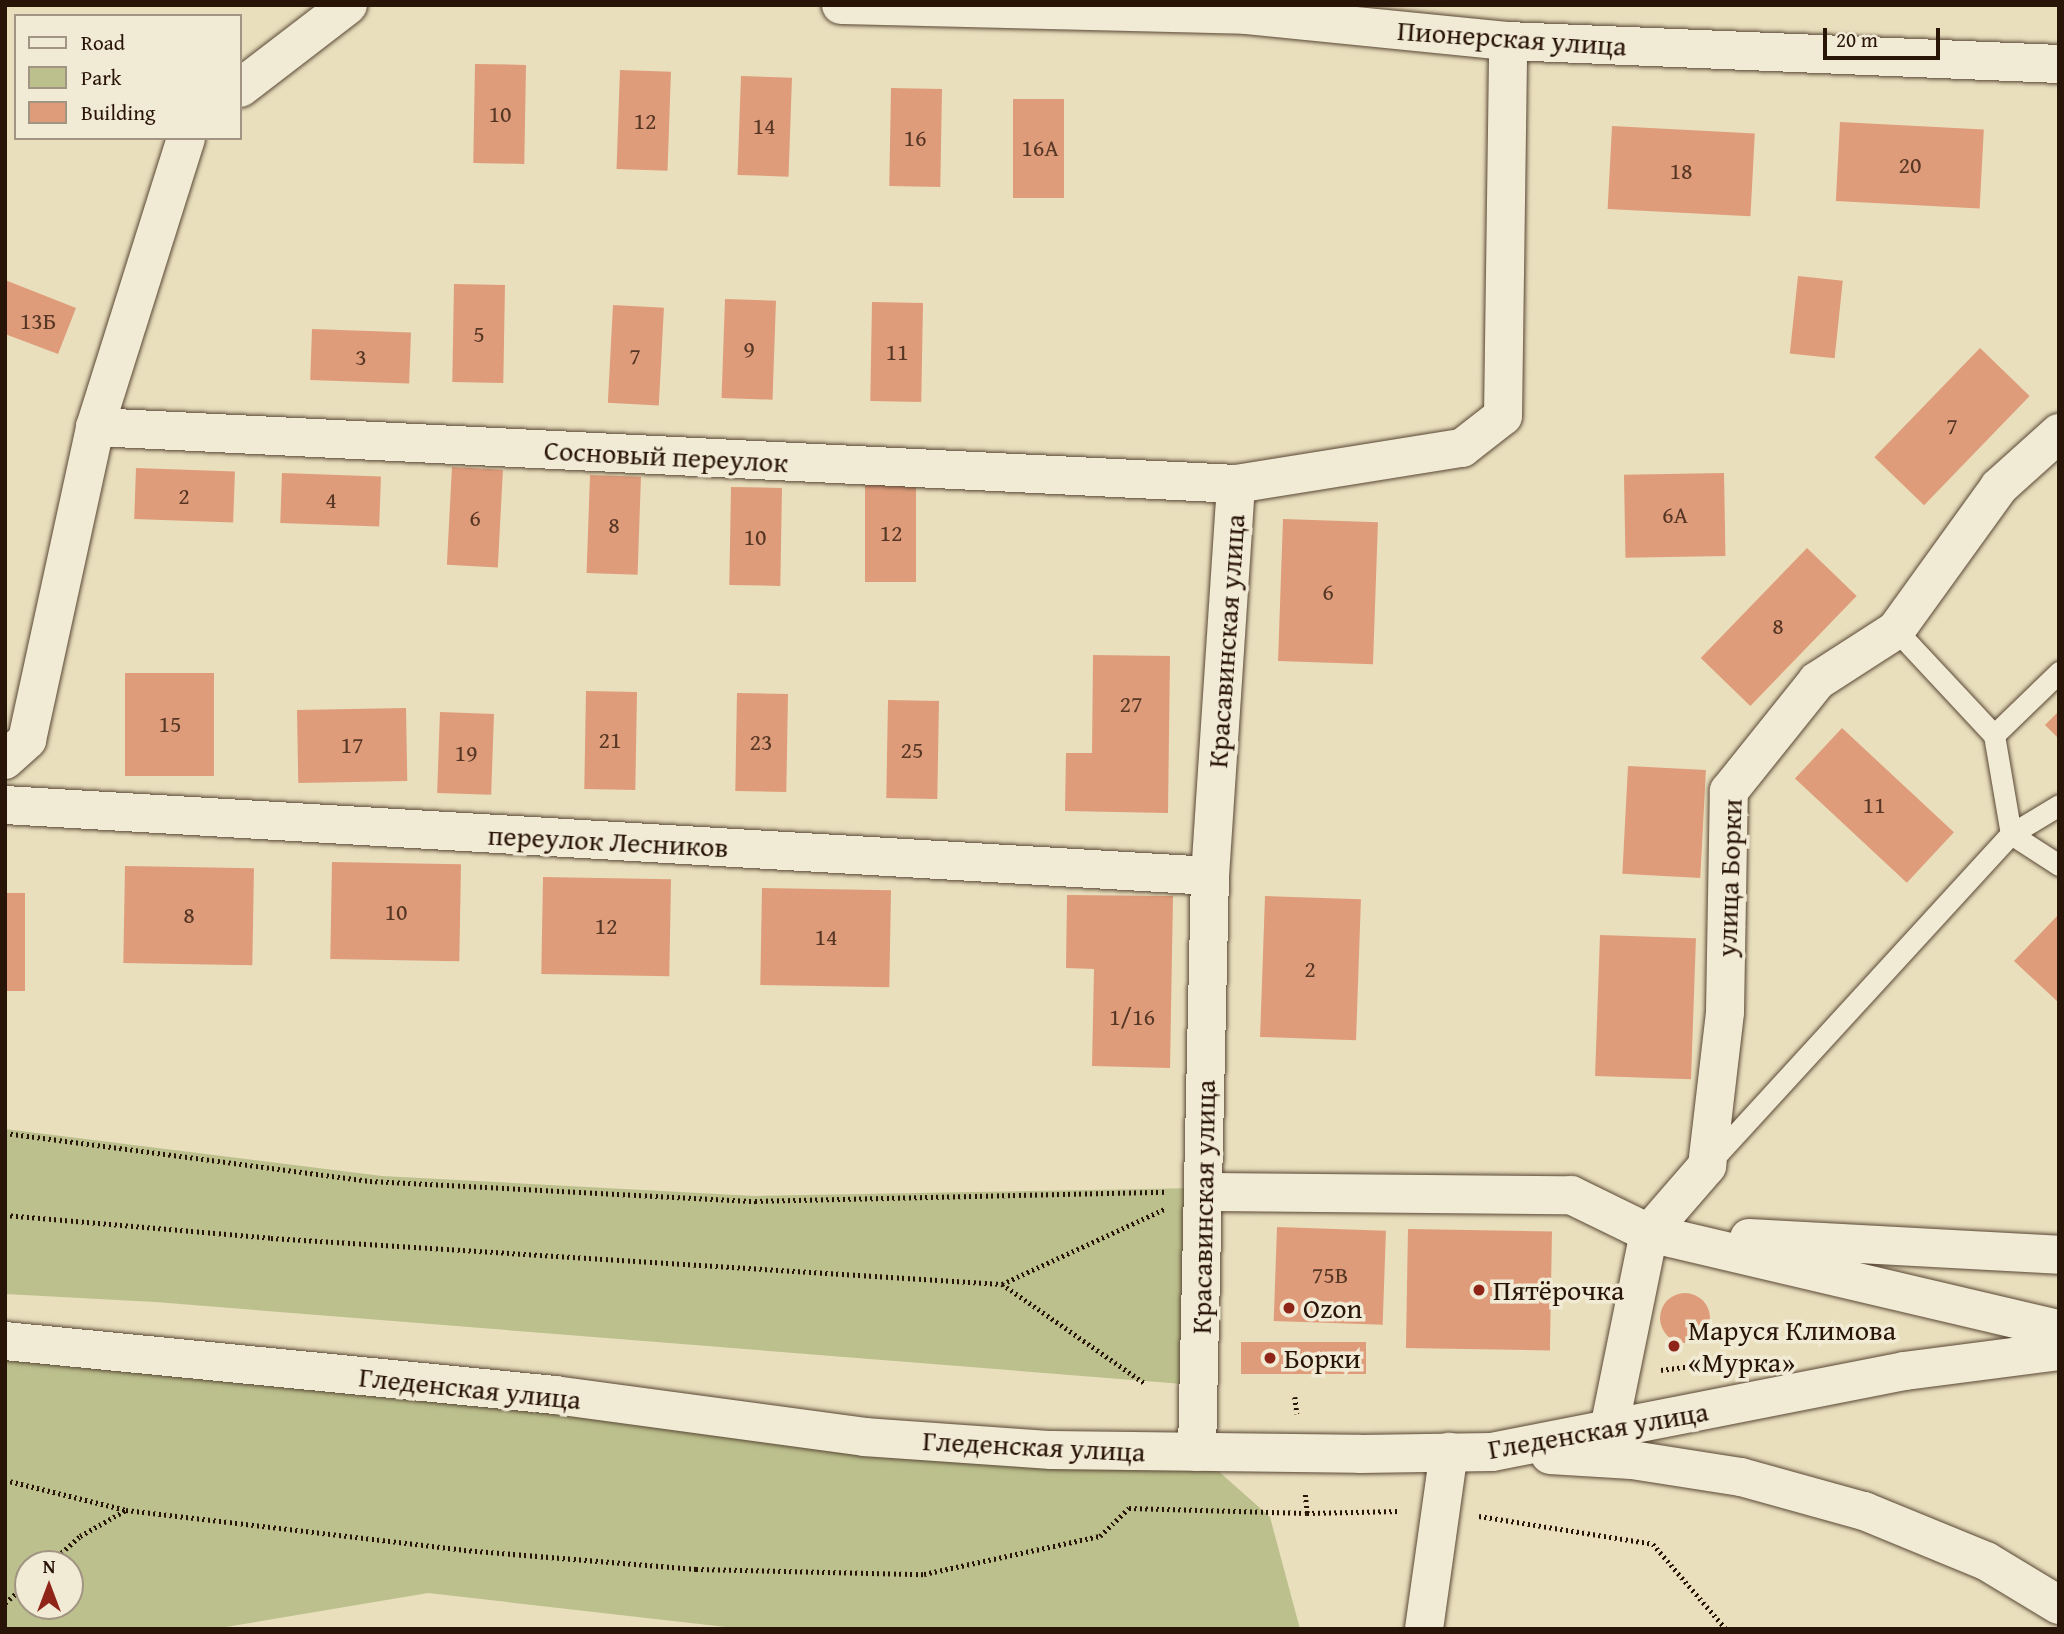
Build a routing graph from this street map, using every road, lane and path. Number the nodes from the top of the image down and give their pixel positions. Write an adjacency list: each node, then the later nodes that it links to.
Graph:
1 (348, 5): 7 (street)
2 (841, 5): 3 (street, Пионерская улица)
3 (966, 7): 4 (street, Пионерская улица)
4 (1246, 10): 5 (street, Пионерская улица)
5 (1508, 41): 6 (street, Пионерская улица); 11 (street, Красавинская улица)
6 (2059, 64)
7 (242, 86)
8 (185, 140): 9 (street)
9 (95, 427): 11 (street, Сосновый переулок); 15 (street)
10 (2059, 433): 12 (street, улица Борки)
11 (1236, 484): 20 (street, Красавинская улица)
12 (1896, 630): 14 (lane); 22 (street, улица Борки)
13 (2059, 672): 14 (lane)
14 (1994, 734): 18 (lane)
15 (5, 760)
16 (5, 805): 20 (street, переулок Лесников)
17 (2059, 806): 18 (lane)
18 (2011, 834): 19 (lane); 22 (lane)
19 (2059, 865)
20 (1210, 876): 23 (street, Красавинская улица)
21 (5, 1133): 23 (path)
22 (1707, 1166): 25 (street)
23 (1203, 1192): 25 (street); 27 (path); 34 (street, Красавинская улица)
24 (5, 1215): 27 (path)
25 (1649, 1233): 26 (street); 28 (street); 33 (street)
26 (2059, 1255)
27 (1002, 1284): 31 (path)
28 (2059, 1329)
29 (5, 1341): 34 (street, Гледенская улица)
30 (2059, 1351): 33 (street, Гледенская улица)
31 (1146, 1384)
32 (1296, 1397): 37 (path)
33 (1609, 1429): 36 (street, Гледенская улица)
34 (1197, 1452): 37 (street, Гледенская улица)
35 (1449, 1452): 36 (street, Гледенская улица); 37 (street, Гледенская улица); 40 (street)
36 (1492, 1452): 43 (street)
37 (1301, 1453): 41 (path)
38 (5, 1480): 39 (path)
39 (126, 1510): 41 (path); 42 (path)
40 (1441, 1510): 41 (path); 44 (street); 45 (path)
41 (1307, 1513)
42 (64, 1550)
43 (2059, 1605)
44 (1424, 1629)
45 (1726, 1629)

